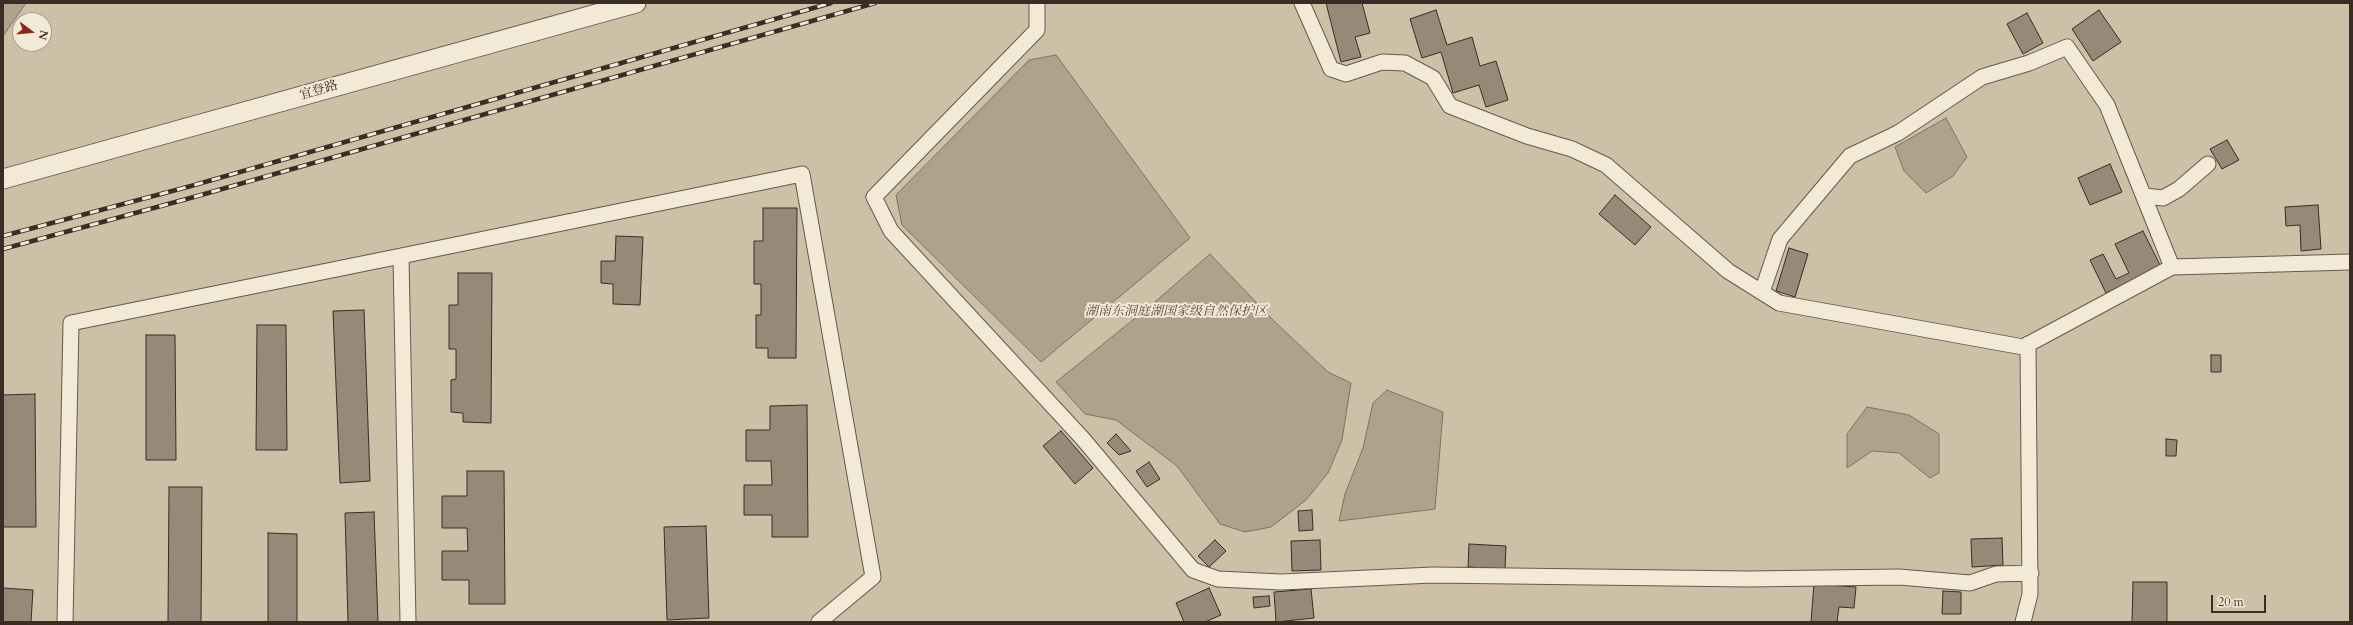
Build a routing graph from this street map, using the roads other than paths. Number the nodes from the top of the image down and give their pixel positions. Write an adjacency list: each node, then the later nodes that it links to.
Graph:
1 (636, 3): 5 (street, 宜登路)
2 (1037, 3): 12 (street)
3 (1302, 3): 10 (street)
4 (2208, 164): 6 (street)
5 (3, 179)
6 (2144, 196): 9 (street); 10 (street)
7 (401, 256): 13 (street); 14 (street); 15 (street)
8 (2350, 262): 9 (street)
9 (2172, 267): 11 (street)
10 (1762, 292): 11 (street)
11 (2028, 344): 12 (street)
12 (2031, 573): 16 (street)
13 (65, 622)
14 (408, 622)
15 (819, 622)
16 (2023, 622)

